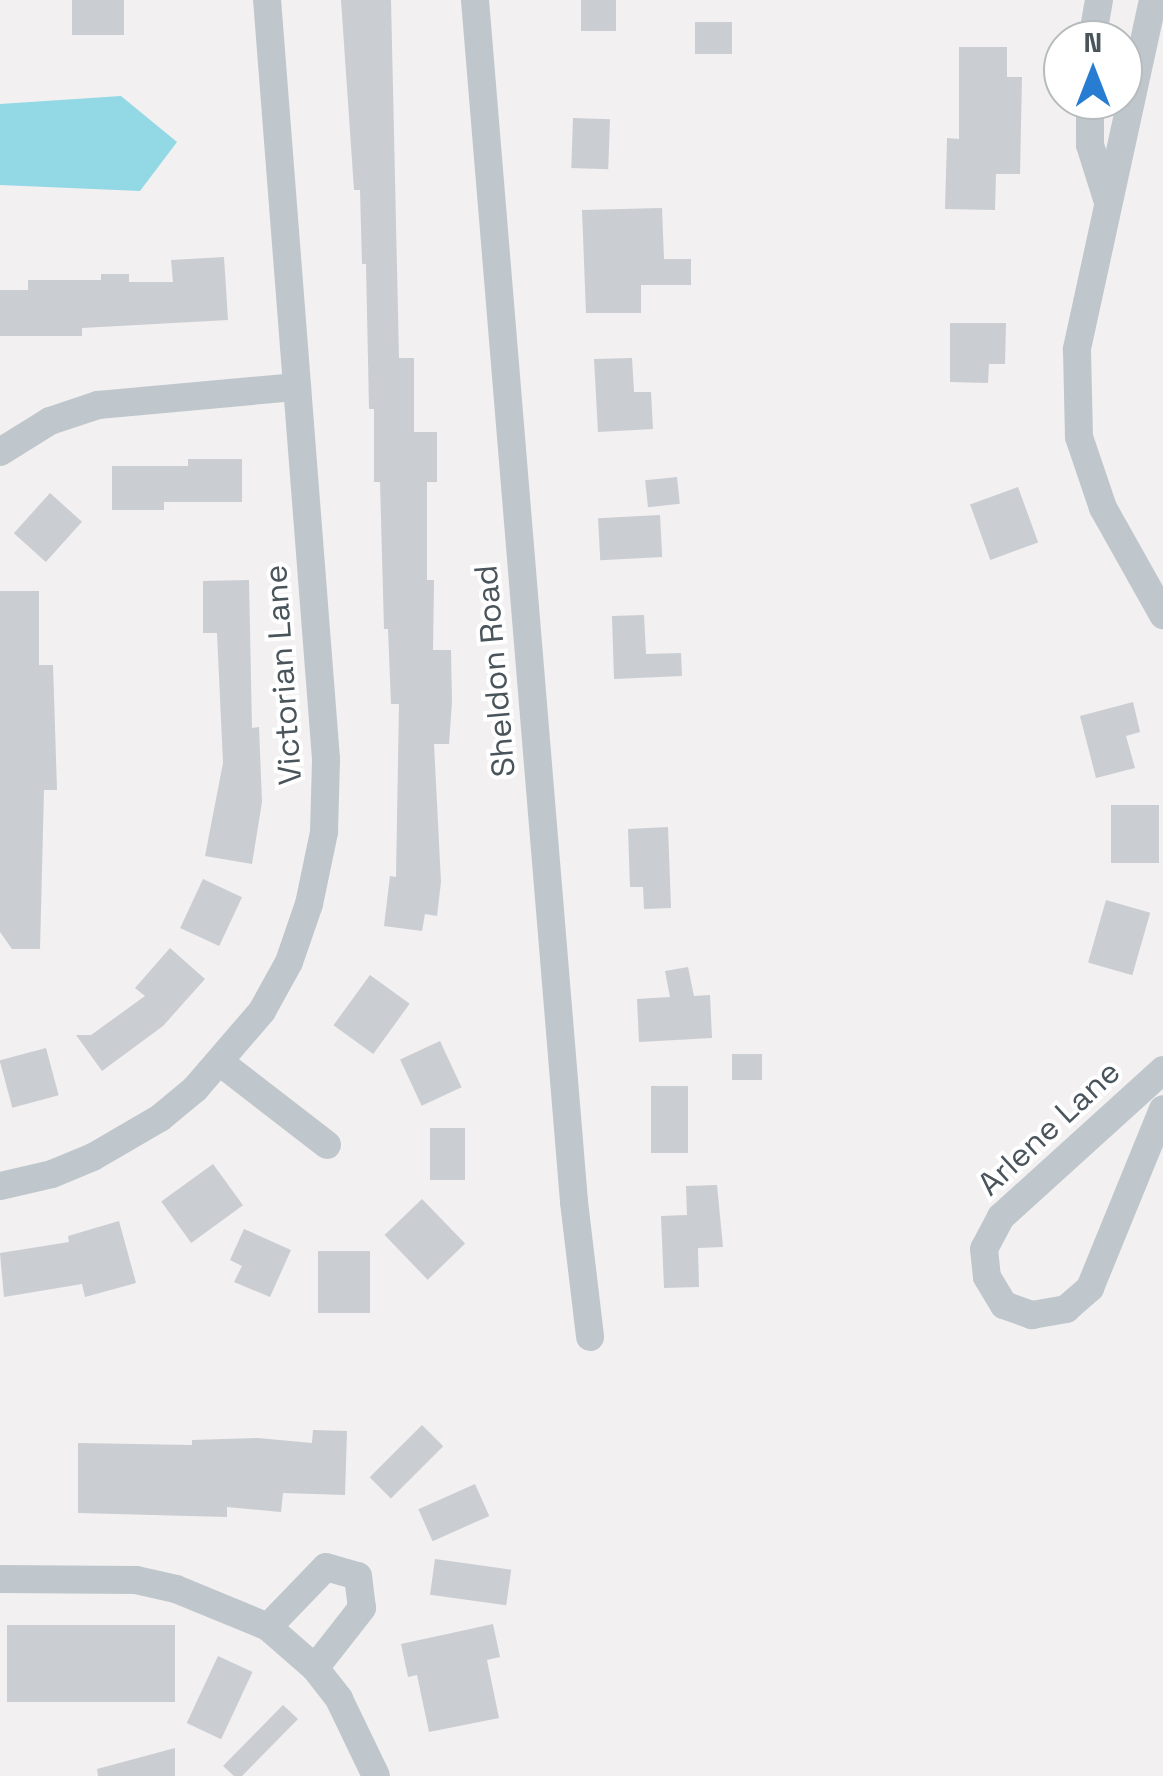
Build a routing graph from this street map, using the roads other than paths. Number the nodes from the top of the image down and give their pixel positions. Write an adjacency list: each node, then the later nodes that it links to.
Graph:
1 (267, 0): 6 (street, Victorian Lane)
2 (475, 0): 14 (street, Sheldon Road)
3 (1152, 0): 5 (street)
4 (1090, 120): 5 (street)
5 (1109, 203): 8 (street)
6 (297, 388): 7 (street); 9 (street, Victorian Lane)
7 (0, 451)
8 (1163, 615)
9 (221, 1063): 12 (street); 13 (street, Victorian Lane)
10 (1163, 1070): 11 (street, Arlene Lane)
11 (1163, 1108)
12 (327, 1145)
13 (0, 1186)
14 (590, 1337)
15 (0, 1578): 16 (street)
16 (268, 1627): 17 (street); 17 (street)
17 (315, 1668): 18 (street)
18 (376, 1776)

